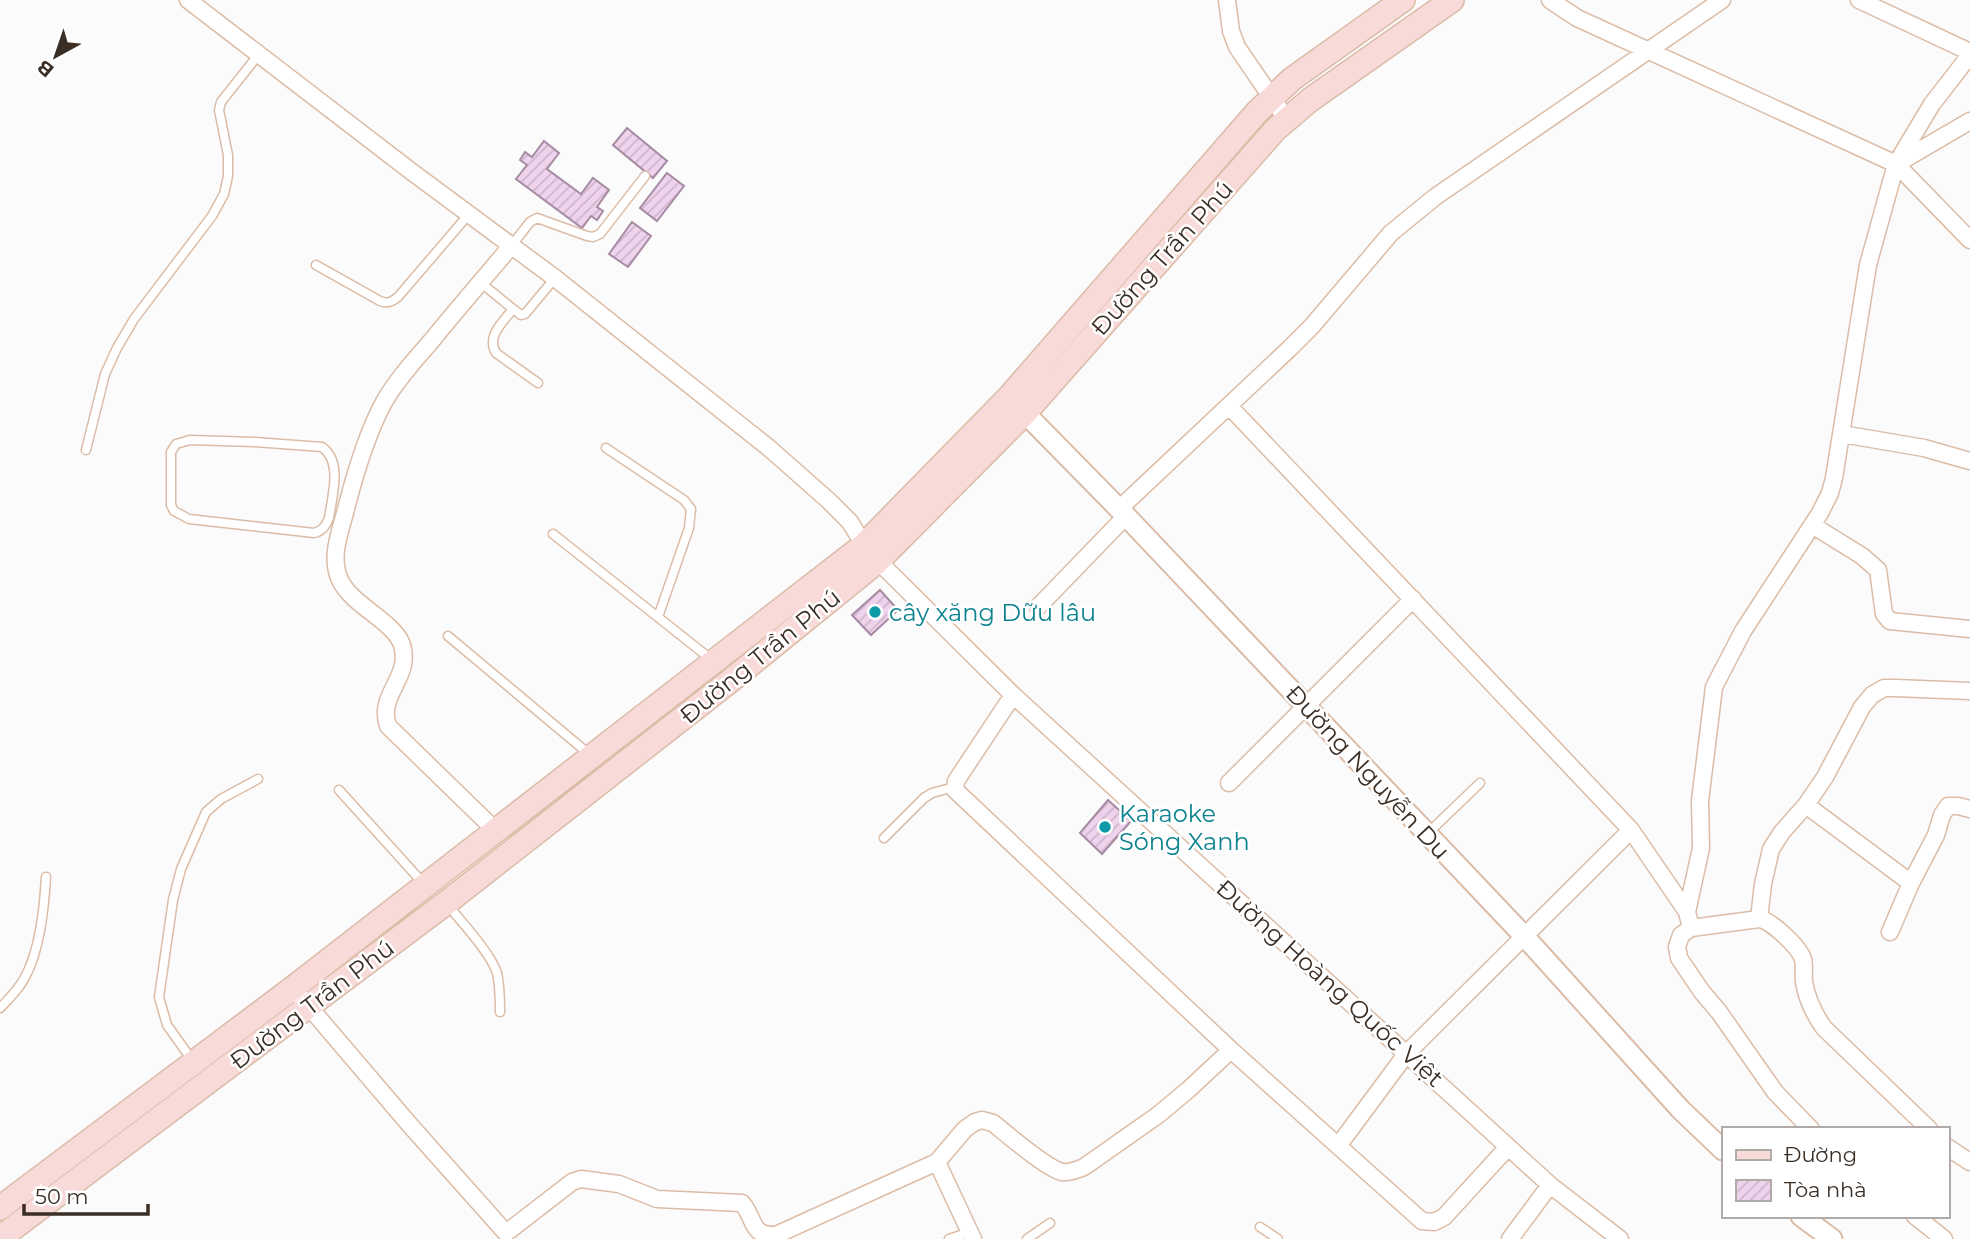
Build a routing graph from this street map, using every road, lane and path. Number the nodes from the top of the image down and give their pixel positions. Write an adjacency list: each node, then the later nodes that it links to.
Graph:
1 (188, 0): 9 (street, Đường Hoàng Quốc Việt)
2 (1227, 0): 11 (street)
3 (1403, 0): 11 (main road, Đường Trần Phú)
4 (1452, 0): 12 (main road, Đường Trần Phú)
5 (1550, 0): 8 (street)
6 (1722, 0): 8 (street)
7 (1859, 0): 10 (street)
8 (1650, 51): 14 (street); 25 (street)
9 (260, 54): 16 (street, Đường Hoàng Quốc Việt); 28 (lane)
10 (1970, 54): 14 (street)
11 (1271, 99): 12 (street); 24 (main road, Đường Trần Phú)
12 (1287, 120): 24 (main road, Đường Trần Phú)
13 (1970, 121): 14 (street)
14 (1896, 164): 17 (street); 26 (street)
15 (645, 177): 18 (lane)
16 (469, 214): 18 (street, Đường Hoàng Quốc Việt); 19 (lane)
17 (1970, 240)
18 (512, 244): 20 (street, Đường Hoàng Quốc Việt); 21 (street)
19 (316, 265)
20 (555, 278): 22 (lane); 35 (street, Đường Hoàng Quốc Việt)
21 (480, 282): 22 (lane); 31 (street)
22 (513, 309): 23 (lane)
23 (538, 383)
24 (1017, 405): 32 (street, Đường Nguyễn Du); 35 (main road, Đường Trần Phú)
25 (1229, 406): 32 (street); 36 (street)
26 (1842, 434): 29 (street); 33 (street)
27 (606, 448): 38 (lane)
28 (86, 450)
29 (1970, 461)
30 (335, 471): 30 (lane); 31 (lane)
31 (356, 472): 54 (street)
32 (1122, 512): 37 (street); 44 (street, Đường Nguyễn Du)
33 (1812, 524): 39 (street); 61 (street)
34 (553, 534): 38 (lane)
35 (871, 553): 41 (main road, Đường Trần Phú); 43 (street, Đường Hoàng Quốc Việt); 60 (main road, Đường Trần Phú)
36 (1413, 599): 44 (street); 53 (street)
37 (1038, 607)
38 (658, 617): 41 (lane)
39 (1970, 629)
40 (448, 636): 45 (lane)
41 (714, 662): 45 (main road, Đường Trần Phú)
42 (1970, 691): 51 (street)
43 (1013, 695): 49 (street); 71 (street, Đường Hoàng Quốc Việt)
44 (1306, 707): 47 (street); 55 (street, Đường Nguyễn Du)
45 (592, 756): 54 (main road, Đường Trần Phú)
46 (258, 779): 72 (lane)
47 (1229, 783)
48 (1480, 783): 55 (lane)
49 (954, 787): 56 (lane); 70 (street)
50 (339, 790): 59 (lane)
51 (1806, 805): 58 (street); 62 (street)
52 (1970, 809): 58 (street)
53 (1631, 830): 61 (street); 65 (street)
54 (496, 831): 59 (main road, Đường Trần Phú)
55 (1427, 834): 65 (street, Đường Nguyễn Du)
56 (884, 838)
57 (46, 877): 68 (lane)
58 (1911, 883): 64 (street)
59 (425, 886): 66 (main road, Đường Trần Phú)
60 (446, 903): 67 (main road, Đường Trần Phú); 69 (lane)
61 (1687, 912): 63 (street)
62 (1759, 919): 63 (street); 74 (street)
63 (1691, 928): 73 (street)
64 (1889, 932)
65 (1525, 937): 71 (street); 78 (street, Đường Nguyễn Du)
66 (293, 988): 67 (street); 72 (main road, Đường Trần Phú)
67 (308, 1007): 88 (street); 89 (main road, Đường Trần Phú)
68 (0, 1008)
69 (500, 1012)
70 (1231, 1050): 75 (street); 79 (street)
71 (1407, 1053): 75 (street); 76 (street, Đường Hoàng Quốc Việt)
72 (194, 1062): 82 (main road, Đường Trần Phú)
73 (1809, 1127)
74 (1927, 1127)
75 (1338, 1146): 76 (street)
76 (1508, 1147): 81 (street, Đường Hoàng Quốc Việt)
77 (1949, 1148): 80 (street)
78 (1722, 1149)
79 (937, 1162): 87 (street); 88 (street)
80 (1970, 1162)
81 (1550, 1185): 93 (street); 94 (street, Đường Hoàng Quốc Việt)
82 (0, 1208)
83 (1804, 1218): 95 (street)
84 (1918, 1218): 96 (street)
85 (1050, 1223): 91 (lane)
86 (1260, 1227): 92 (lane)
87 (972, 1235): 90 (lane)
88 (509, 1236)
89 (0, 1238)
90 (949, 1239)
91 (1027, 1239)
92 (1278, 1239)
93 (1510, 1239)
94 (1620, 1239)
95 (1832, 1239)
96 (1944, 1239)

